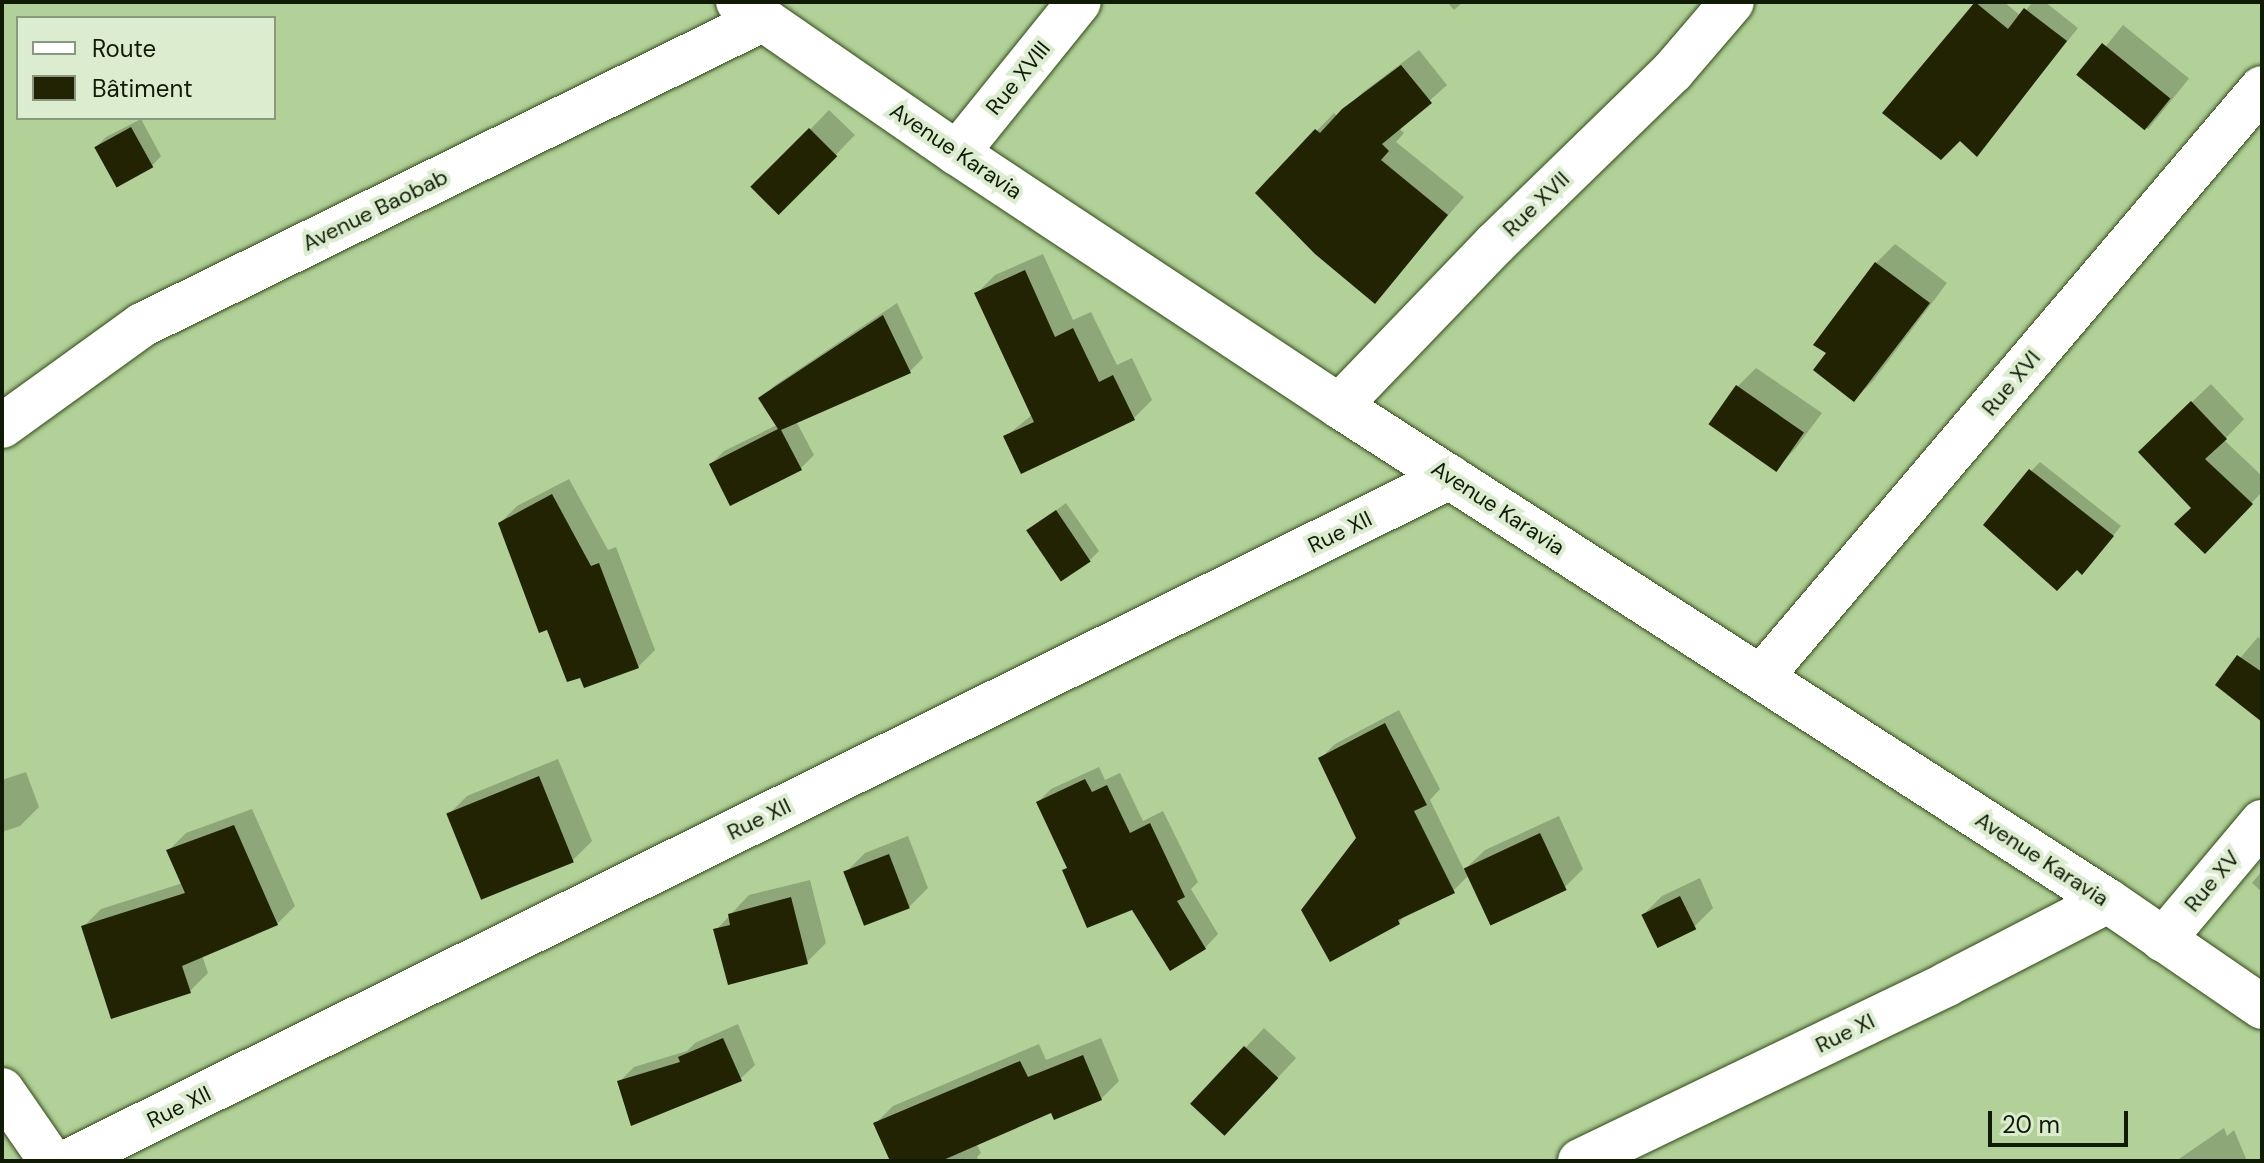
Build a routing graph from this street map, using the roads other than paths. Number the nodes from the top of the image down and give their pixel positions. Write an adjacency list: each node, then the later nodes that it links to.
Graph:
1 (1079, 2): 5 (street, Rue XVIII)
2 (1732, 2): 6 (street, Rue XVII)
3 (751, 10): 5 (street, Avenue Karavia); 7 (street, Avenue Baobab)
4 (2262, 88): 9 (street, Rue XVI)
5 (957, 153): 6 (street, Avenue Karavia)
6 (1339, 406): 8 (street, Avenue Karavia)
7 (2, 426)
8 (1450, 477): 9 (street, Avenue Karavia); 16 (street, Rue XII)
9 (1761, 677): 11 (street, Avenue Karavia)
10 (2262, 822): 12 (street, Rue XV)
11 (2108, 901): 12 (street, Avenue Karavia); 17 (street, Rue XI)
12 (2163, 940): 13 (street, Avenue Karavia)
13 (2262, 1007)
14 (2, 1090): 15 (street)
15 (51, 1161)
16 (69, 1161)
17 (1580, 1161)

